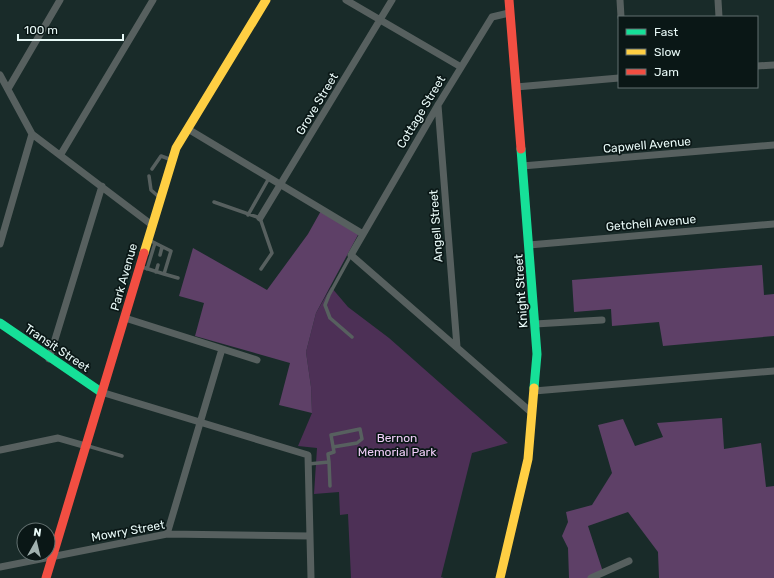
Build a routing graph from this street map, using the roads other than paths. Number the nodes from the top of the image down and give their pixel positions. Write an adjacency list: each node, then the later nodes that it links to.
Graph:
1 (60, 0): 19 (street)
2 (153, 0): 24 (street)
3 (266, 0): 21 (street, Park Avenue)
4 (346, 0): 12 (street)
5 (392, 0): 12 (street, Grove Street)
6 (509, 0): 9 (street, Knight Street)
7 (620, 0): 10 (street)
8 (718, 0): 11 (street)
9 (509, 13): 15 (street, Cottage Street); 18 (street, Knight Street)
10 (621, 16)
11 (719, 16)
12 (380, 21): 15 (street); 30 (street, Grove Street)
13 (774, 65): 14 (street)
14 (758, 66)
15 (461, 67): 20 (street, Cottage Street)
16 (0, 75): 19 (street)
17 (618, 78): 18 (street)
18 (516, 87): 26 (street, Knight Street)
19 (8, 89): 22 (street)
20 (438, 104): 38 (street, Cottage Street); 56 (street, Angell Street)
21 (188, 129): 25 (street, Park Avenue); 29 (street)
22 (32, 134): 24 (street); 40 (street)
23 (774, 145): 26 (street, Capwell Avenue)
24 (61, 154): 31 (street)
25 (172, 160): 27 (lane); 32 (street, Park Avenue)
26 (522, 166): 41 (street, Knight Street)
27 (152, 169)
28 (149, 176): 32 (lane)
29 (269, 177): 30 (street); 34 (lane)
30 (282, 184): 35 (street, Grove Street); 38 (street)
31 (102, 186): 37 (street); 58 (street)
32 (161, 199): 37 (street, Park Avenue)
33 (214, 202): 34 (lane)
34 (248, 215): 35 (lane)
35 (260, 218): 47 (lane)
36 (774, 224): 41 (street, Getchell Avenue)
37 (152, 225): 39 (street, Park Avenue)
38 (363, 234): 44 (street, Cottage Street)
39 (151, 242): 42 (lane); 46 (street, Park Avenue)
40 (0, 244)
41 (529, 245): 54 (street, Knight Street)
42 (162, 247): 43 (lane); 49 (lane)
43 (160, 255)
44 (351, 255): 55 (lane); 56 (street)
45 (158, 265): 48 (lane)
46 (144, 268): 48 (lane); 51 (street, Park Avenue)
47 (261, 269)
48 (156, 272): 49 (lane)
49 (164, 274): 50 (lane)
50 (178, 278)
51 (125, 318): 57 (street); 62 (street, Park Avenue)
52 (602, 320): 54 (street)
53 (0, 324): 58 (street, Transit Street)
54 (535, 324): 61 (street, Knight Street)
55 (352, 337)
56 (457, 347): 63 (street)
57 (222, 350): 59 (street); 64 (street)
58 (49, 359): 62 (street, Transit Street)
59 (257, 360)
60 (774, 371): 61 (street)
61 (534, 391): 63 (street, Knight Street)
62 (101, 392): 64 (street); 65 (street, Park Avenue)
63 (532, 413): 82 (street, Knight Street)
64 (200, 423): 70 (street); 72 (street)
65 (86, 446): 67 (street); 68 (lane); 74 (street, Park Avenue)
66 (333, 447): 66 (lane); 69 (lane)
67 (0, 450)
68 (122, 456)
69 (328, 462): 70 (lane); 71 (lane)
70 (308, 464): 73 (street)
71 (330, 486)
72 (166, 534): 73 (street, Mowry Street); 75 (street, Mowry Street)
73 (310, 536): 81 (street)
74 (56, 546)
75 (56, 555)
76 (629, 561): 83 (street)
77 (24, 562): 79 (street, Mowry Street)
78 (51, 562): 80 (street, Park Avenue)
79 (0, 567)
80 (46, 578)
81 (311, 578)
82 (500, 578)
83 (592, 578)

